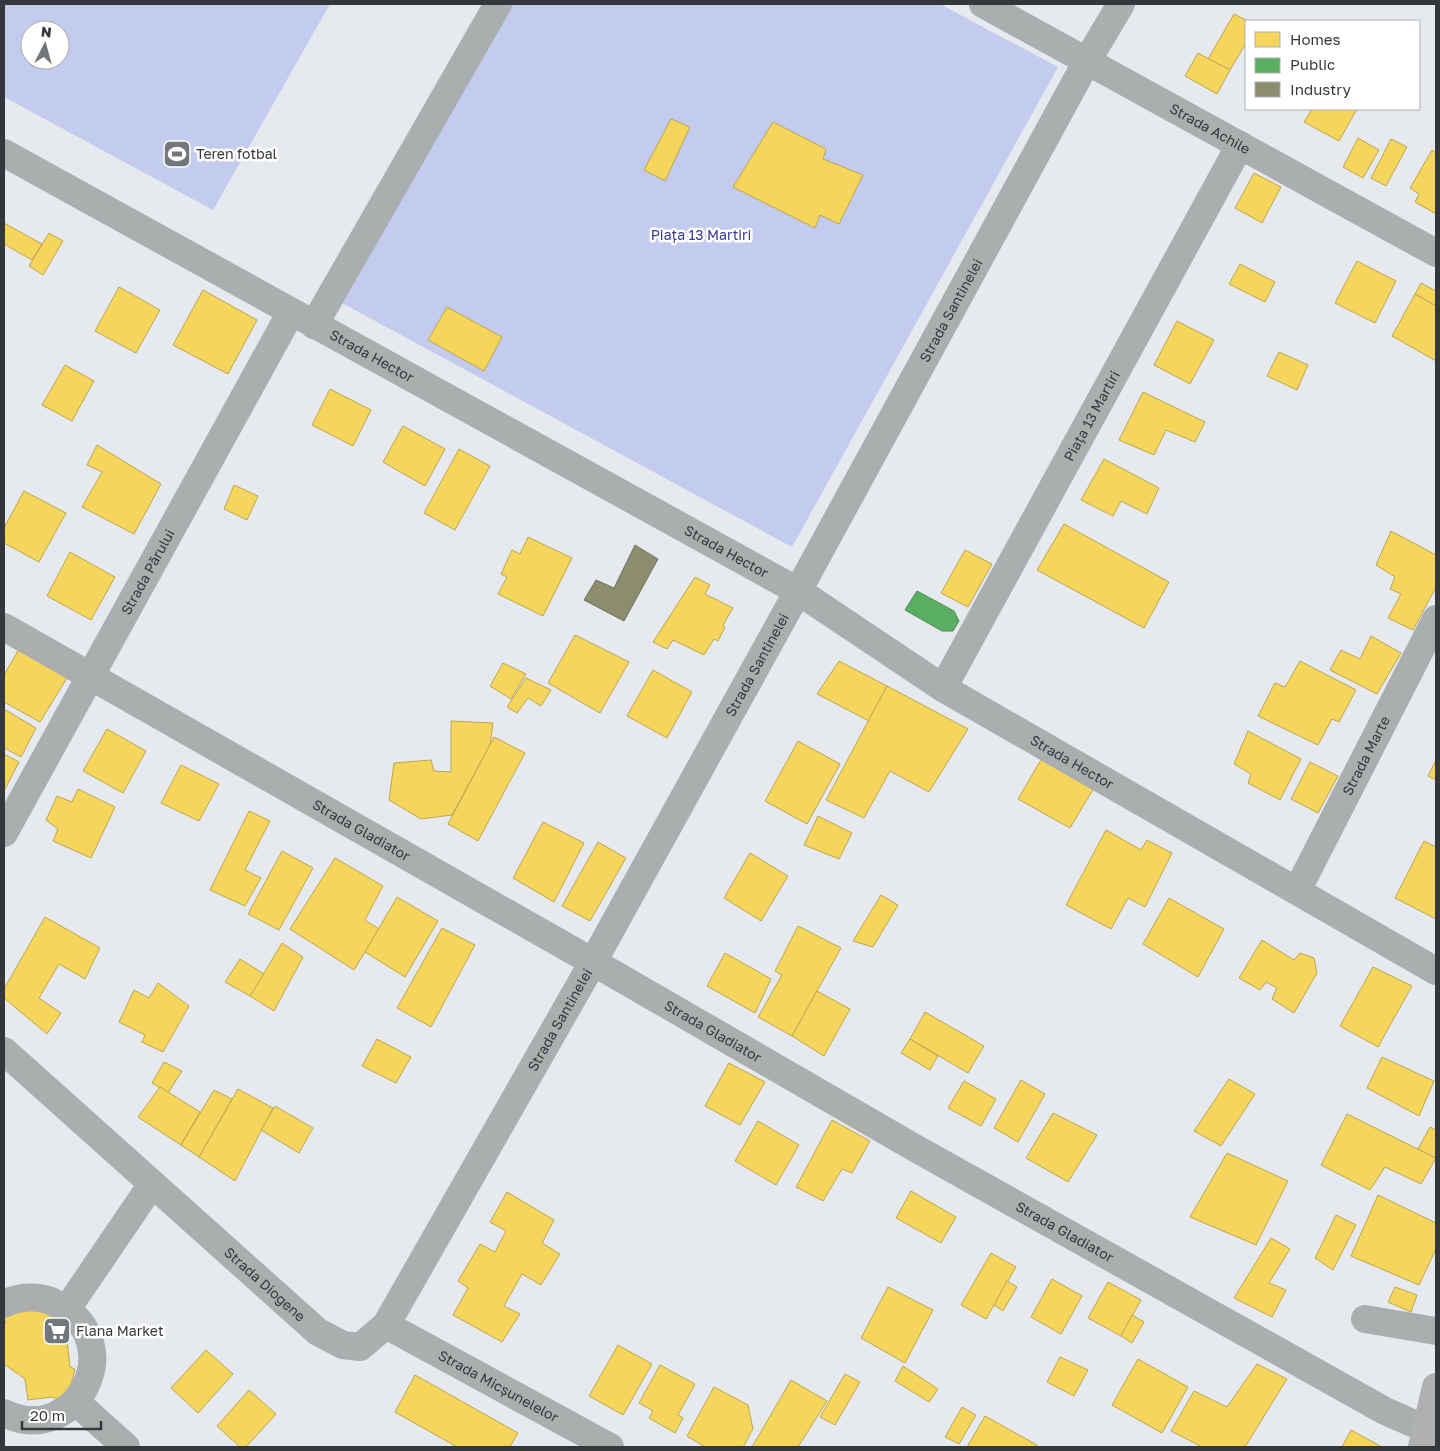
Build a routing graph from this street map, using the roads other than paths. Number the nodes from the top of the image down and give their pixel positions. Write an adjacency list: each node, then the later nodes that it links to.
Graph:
1 (498, 4): 8 (street)
2 (983, 4): 4 (street, Strada Achile)
3 (1121, 4): 4 (street, Strada Santinelei)
4 (1087, 61): 5 (street, Strada Achile); 9 (street, Strada Santinelei)
5 (1240, 145): 7 (street, Strada Achile); 13 (street, Piața 13 Martiri)
6 (4, 153): 8 (street, Strada Hector)
7 (1436, 254)
8 (302, 319): 9 (street, Strada Hector); 12 (street, Strada Părului)
9 (798, 591): 13 (street, Strada Hector); 16 (street, Strada Santinelei)
10 (1436, 618): 15 (street, Strada Marte)
11 (4, 627): 12 (street, Strada Gladiator)
12 (90, 676): 14 (street, Strada Părului); 16 (street, Strada Gladiator)
13 (943, 688): 15 (street, Strada Hector)
14 (4, 833)
15 (1297, 892): 17 (street, Strada Hector)
16 (593, 962): 23 (street, Strada Santinelei); 28 (street, Strada Gladiator)
17 (1436, 972)
18 (4, 1051): 19 (street, Strada Diogene)
19 (152, 1184): 21 (street); 23 (street, Strada Diogene)
20 (4, 1304): 21 (street)
21 (67, 1309): 26 (street)
22 (1366, 1319): 24 (street)
23 (386, 1324): 30 (street, Strada Micșunelelor)
24 (1436, 1331)
25 (1436, 1386): 28 (main road)
26 (76, 1402): 27 (street); 29 (street)
27 (4, 1414)
28 (1424, 1438)
29 (126, 1447)
30 (610, 1447)

